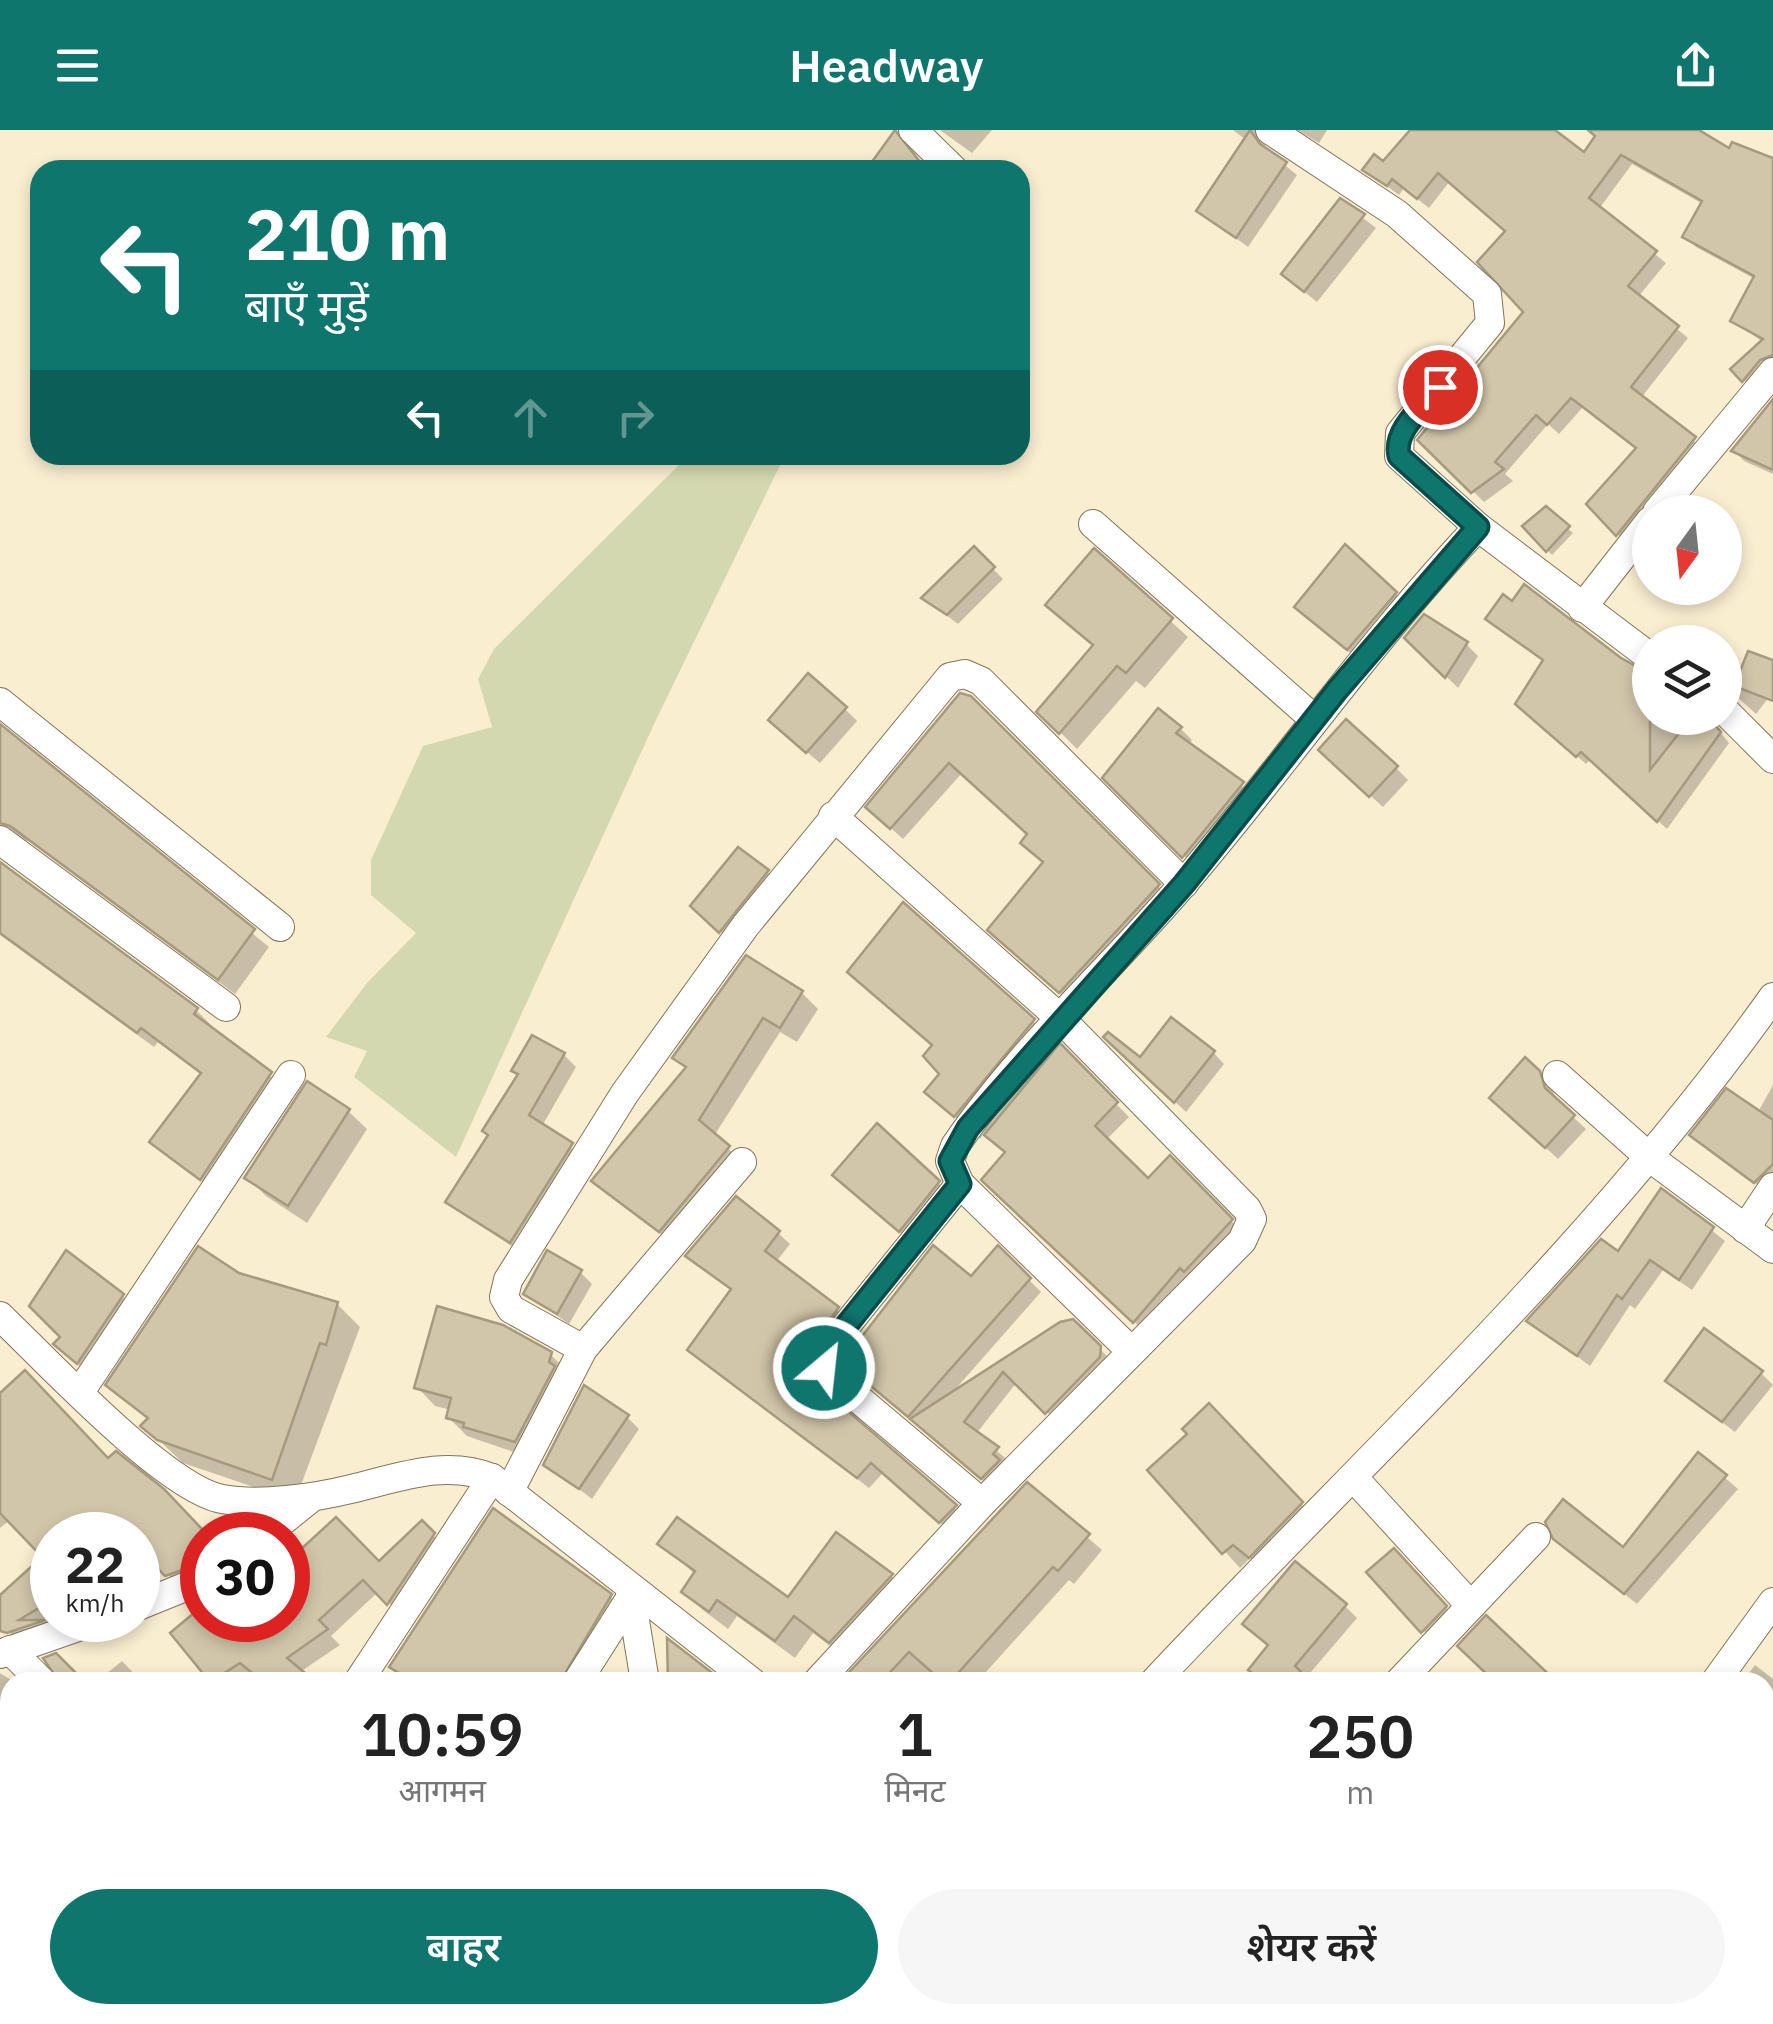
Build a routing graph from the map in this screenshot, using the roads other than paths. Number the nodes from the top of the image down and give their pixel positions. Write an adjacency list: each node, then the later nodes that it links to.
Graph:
1 (913, 130): 3 (street)
2 (1270, 130): 7 (street)
3 (944, 160)
4 (1773, 372): 5 (street)
5 (1671, 495)
6 (1093, 524): 12 (street)
7 (1478, 527): 9 (street); 12 (street)
8 (1632, 545): 9 (street)
9 (1582, 608): 10 (street)
10 (1632, 644)
11 (0, 702): 18 (street)
12 (1314, 719): 17 (street)
13 (1742, 728): 14 (street)
14 (1773, 759)
15 (833, 816): 17 (street); 21 (street); 31 (street)
16 (0, 840): 20 (street)
17 (1184, 884): 21 (street)
18 (280, 927)
19 (1773, 997): 24 (street)
20 (226, 1007)
21 (1061, 1019): 26 (street); 32 (street)
22 (291, 1075): 33 (street)
23 (1558, 1075): 24 (street)
24 (1649, 1158): 28 (street); 34 (street)
25 (742, 1162): 31 (street)
26 (960, 1184): 32 (street); 37 (street)
27 (1773, 1187): 28 (street)
28 (1745, 1229): 29 (street)
29 (1773, 1250)
30 (0, 1316): 33 (street)
31 (583, 1348): 35 (street)
32 (1131, 1351): 37 (street)
33 (80, 1392): 36 (street)
34 (1353, 1477): 42 (street); 51 (street)
35 (500, 1485): 36 (street); 40 (street); 46 (street)
36 (310, 1498): 38 (street)
37 (982, 1503): 50 (street)
38 (293, 1512)
39 (1536, 1537): 42 (street)
40 (630, 1592): 47 (street); 48 (street); 49 (street)
41 (1773, 1602): 53 (street)
42 (1470, 1606): 52 (street)
43 (34, 1642): 44 (street)
44 (5, 1652): 45 (street)
45 (30, 1672)
46 (365, 1672)
47 (582, 1672)
48 (643, 1672)
49 (738, 1672)
50 (826, 1672)
51 (1164, 1672)
52 (1407, 1672)
53 (1722, 1672)

